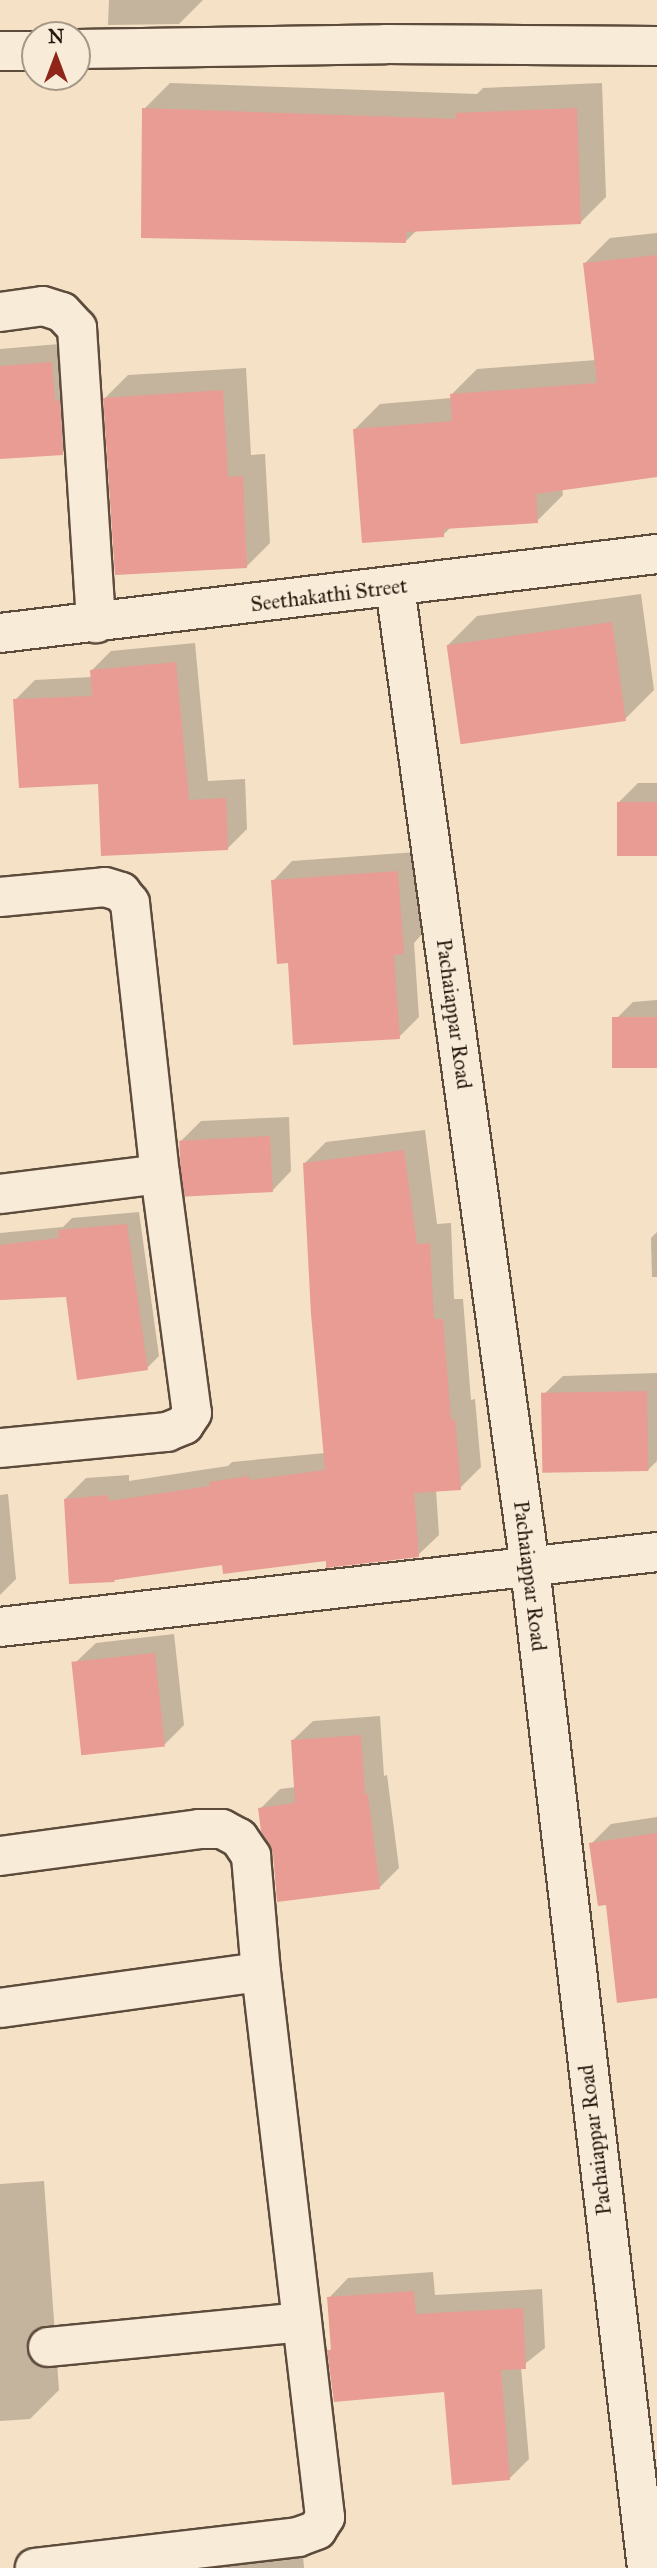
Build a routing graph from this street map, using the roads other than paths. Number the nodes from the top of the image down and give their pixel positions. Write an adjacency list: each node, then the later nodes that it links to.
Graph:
1 (657, 46): 2 (street)
2 (91, 49)
3 (0, 51): 4 (street)
4 (21, 51)
5 (0, 312): 8 (street)
6 (657, 554): 7 (street, Seethakathi Street)
7 (395, 587): 8 (street, Seethakathi Street); 15 (street, Pachaiappar Road)
8 (96, 623): 9 (street, Seethakathi Street)
9 (0, 633)
10 (0, 897): 11 (street)
11 (160, 1174): 12 (street); 13 (street)
12 (0, 1194)
13 (0, 1447)
14 (657, 1552): 15 (street)
15 (530, 1568): 16 (street); 23 (street, Pachaiappar Road)
16 (0, 1627)
17 (0, 1856): 18 (street)
18 (261, 1972): 19 (street); 20 (street)
19 (0, 2008)
20 (302, 2322): 21 (street); 22 (street)
21 (48, 2347)
22 (35, 2568)
23 (647, 2568)

